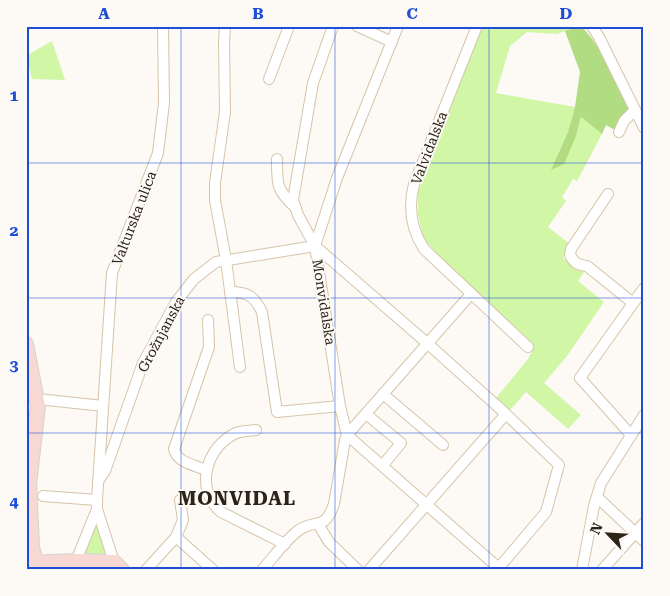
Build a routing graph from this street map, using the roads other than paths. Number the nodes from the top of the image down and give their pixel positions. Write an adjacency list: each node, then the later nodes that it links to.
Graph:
1 (163, 26): 30 (street, Valturska ulica)
2 (225, 26): 18 (street)
3 (289, 26): 10 (street)
4 (333, 26): 16 (street)
5 (356, 26): 9 (street)
6 (398, 26): 9 (street, Monvidalska)
7 (477, 26): 20 (street, Valvidalska)
8 (592, 26): 11 (street)
9 (392, 42): 17 (street, Monvidalska)
10 (269, 79)
11 (635, 110): 12 (street); 13 (street)
12 (644, 128)
13 (619, 132)
14 (277, 159): 16 (street)
15 (608, 194): 21 (street)
16 (296, 208): 17 (street)
17 (315, 246): 18 (street, Grožnjanska); 23 (street); 31 (street, Monvidalska)
18 (226, 260): 19 (street); 42 (street, Grožnjanska)
19 (230, 292): 26 (street); 31 (street)
20 (471, 294): 23 (street); 25 (street, Valvidalska)
21 (640, 297): 37 (street)
22 (208, 320): 41 (street)
23 (428, 343): 28 (street); 33 (street)
24 (26, 344): 27 (main road)
25 (528, 347)
26 (240, 367)
27 (30, 384): 29 (main road)
28 (383, 394): 32 (street); 38 (street)
29 (38, 399): 30 (street); 39 (main road)
30 (103, 406): 42 (street, Valturska ulica)
31 (340, 406): 36 (street, Monvidalska)
32 (366, 414): 36 (street); 40 (street)
33 (506, 414): 48 (street); 59 (street)
34 (644, 415): 37 (street)
35 (256, 430): 41 (street)
36 (348, 435): 40 (street); 50 (street)
37 (631, 435): 45 (street)
38 (443, 445)
39 (29, 457): 43 (main road)
40 (382, 465): 48 (street)
41 (206, 470): 54 (street)
42 (97, 483): 47 (street, Valturska ulica)
43 (28, 485): 55 (main road)
44 (44, 496): 47 (street)
45 (597, 498): 51 (street); 58 (street)
46 (180, 500): 52 (street)
47 (97, 504): 56 (street); 57 (street)
48 (426, 504): 59 (street); 64 (street)
49 (644, 523): 51 (street)
50 (318, 524): 54 (street); 63 (street)
51 (635, 533): 53 (street); 65 (street)
52 (176, 537): 60 (street); 61 (street)
53 (644, 541)
54 (285, 544): 62 (street)
55 (30, 561): 56 (main road)
56 (76, 561): 57 (main road)
57 (118, 566)
58 (583, 568)
59 (499, 569)
60 (146, 570)
61 (213, 570)
62 (262, 570)
63 (358, 570)
64 (368, 570)
65 (602, 570)

